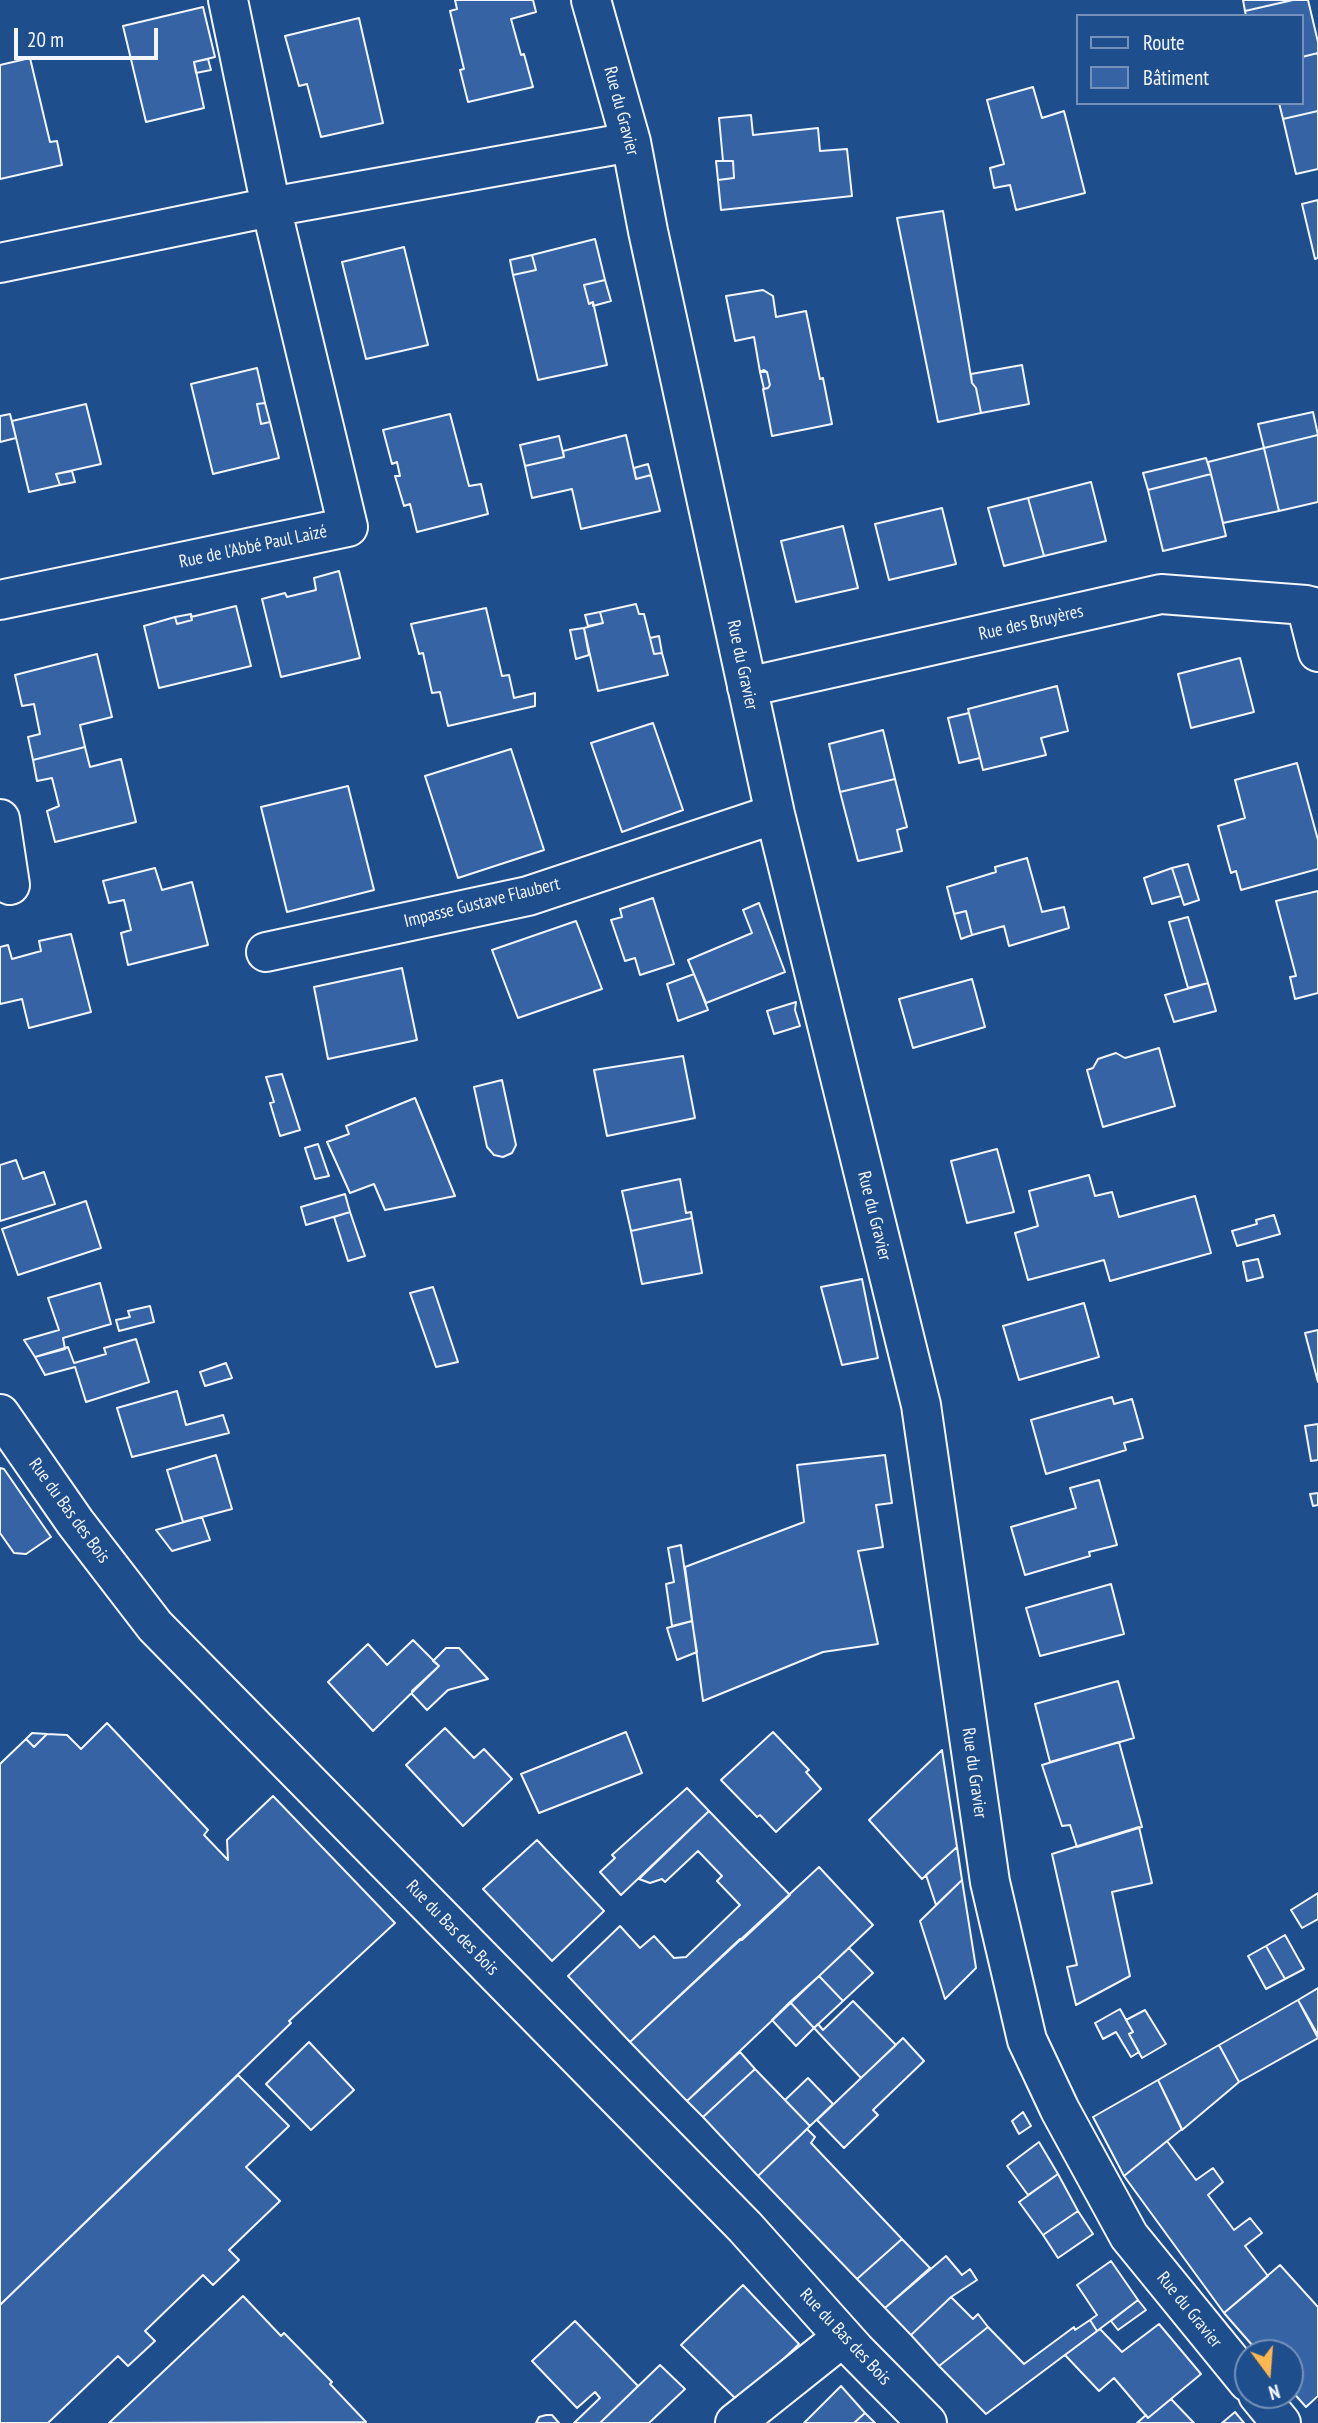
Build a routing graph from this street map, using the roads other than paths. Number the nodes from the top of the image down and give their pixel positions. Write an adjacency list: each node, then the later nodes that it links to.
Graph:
1 (228, 0): 4 (street, Rue de l'Abbé Paul Laizé)
2 (591, 0): 3 (street, Rue du Gravier)
3 (631, 142): 4 (street); 9 (street, Rue du Gravier)
4 (271, 207): 5 (street); 6 (street, Rue de l'Abbé Paul Laizé)
5 (0, 263)
6 (0, 600)
7 (1312, 607): 8 (street); 9 (street, Rue des Bruyères)
8 (1318, 652)
9 (747, 687): 10 (street, Rue du Gravier)
10 (775, 814): 13 (street, Impasse Gustave Flaubert); 16 (street, Rue du Gravier)
11 (0, 819): 12 (street)
12 (10, 885)
13 (266, 952)
14 (0, 1414): 15 (street, Rue du Bas des Bois)
15 (843, 2337): 18 (street); 19 (street, Rue du Bas des Bois)
16 (1234, 2365)
17 (1270, 2409): 20 (street)
18 (735, 2423)
19 (927, 2423)
20 (1281, 2423)

